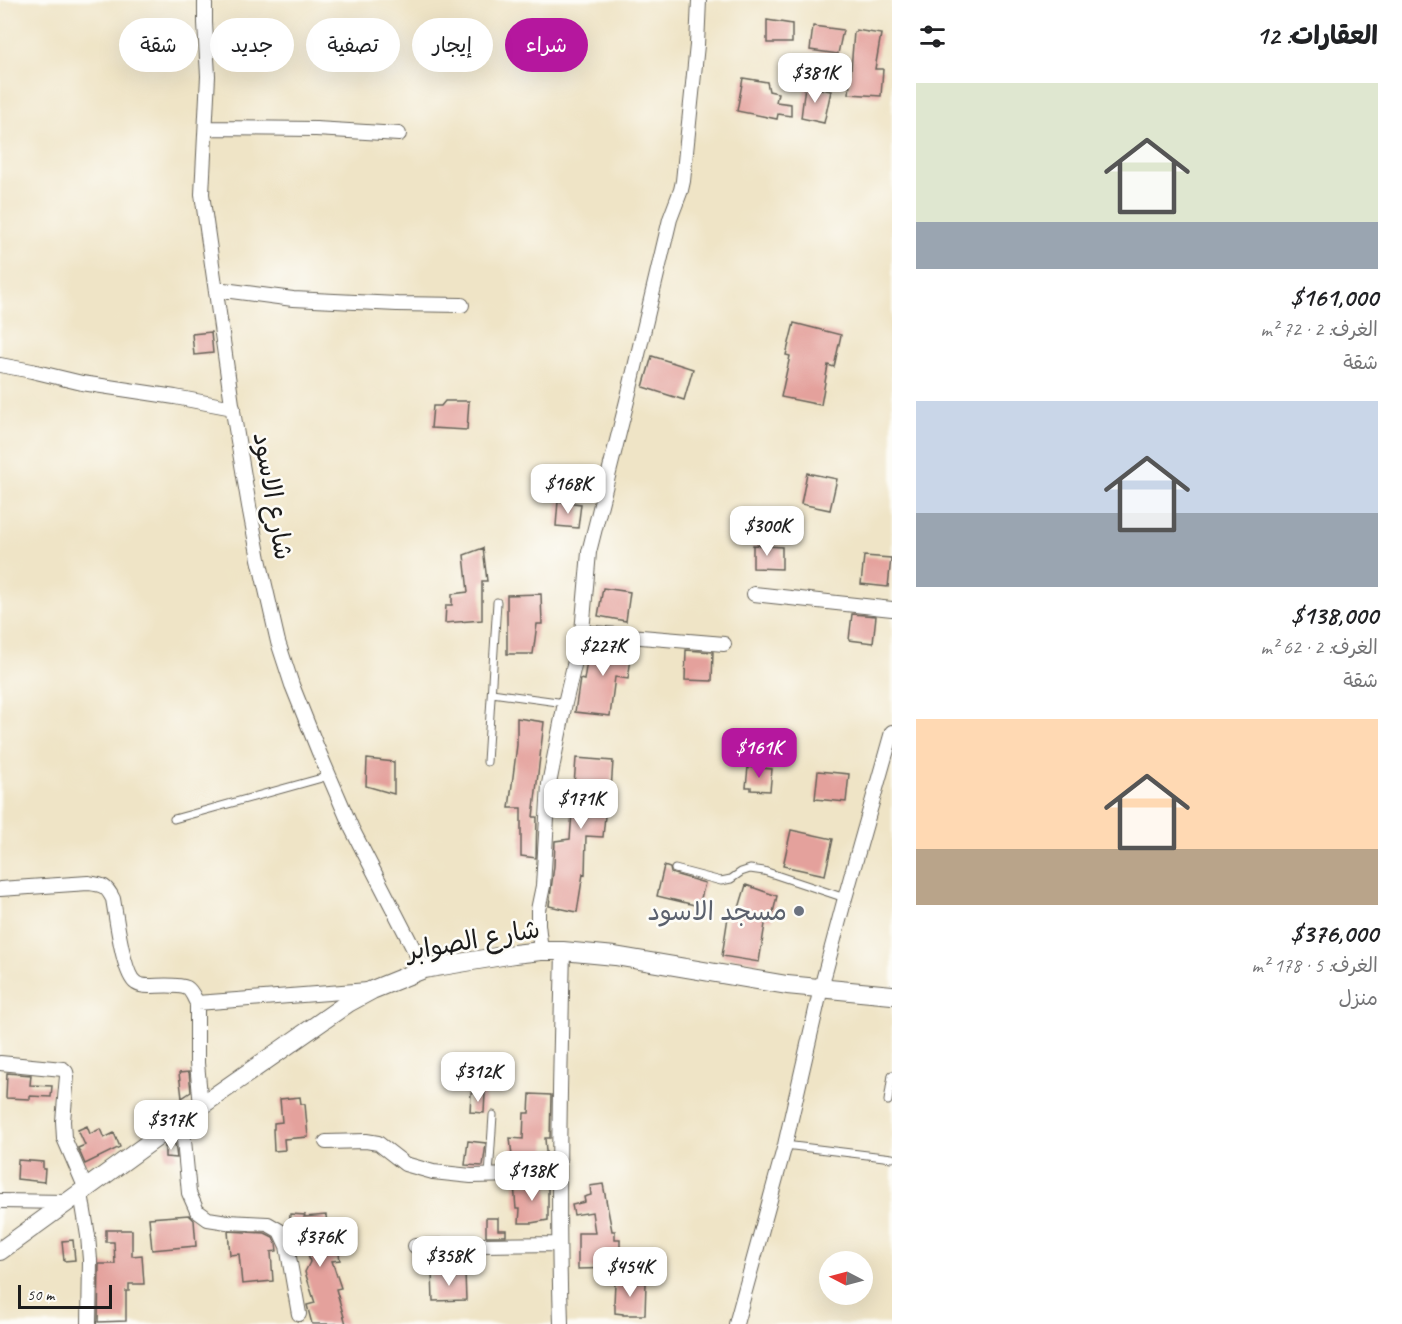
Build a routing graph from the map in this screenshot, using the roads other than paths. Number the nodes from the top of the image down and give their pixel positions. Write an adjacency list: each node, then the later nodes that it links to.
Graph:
1 (205, 0): 3 (street, شارع الاسود)
2 (699, 0): 12 (street)
3 (206, 128): 4 (street); 5 (street, شارع الاسود)
4 (399, 134)
5 (216, 289): 6 (street); 8 (street, شارع الاسود)
6 (462, 305)
7 (0, 365): 8 (street)
8 (233, 408): 18 (street, شارع الاسود)
9 (754, 594): 11 (street)
10 (497, 602): 14 (lane)
11 (892, 609)
12 (582, 632): 13 (street); 15 (street)
13 (724, 644)
14 (492, 693): 15 (lane); 17 (lane)
15 (565, 704): 23 (street)
16 (892, 732): 22 (street)
17 (487, 762)
18 (329, 776): 19 (lane); 25 (street, شارع الاسود)
19 (174, 819)
20 (675, 869): 22 (lane)
21 (0, 890): 29 (street)
22 (845, 898): 26 (street)
23 (541, 951): 24 (street, شارع الصوابر); 25 (street, شارع الصوابر)
24 (563, 951): 26 (street, شارع الصوابر); 39 (street)
25 (423, 969): 27 (street, شارع الصوابر)
26 (821, 988): 28 (street, شارع الصوابر); 37 (street)
27 (372, 990): 29 (street); 33 (street, شارع الصوابر)
28 (892, 995)
29 (196, 1004): 33 (street)
30 (0, 1063): 41 (street)
31 (892, 1075): 32 (lane)
32 (888, 1101)
33 (201, 1106): 35 (street, شارع الصوابر)
34 (493, 1115): 40 (lane)
35 (183, 1119): 41 (street, شارع الصوابر); 46 (street)
36 (326, 1142): 40 (street)
37 (784, 1145): 38 (lane); 49 (street)
38 (892, 1158)
39 (558, 1174): 40 (street); 43 (street)
40 (489, 1176)
41 (78, 1195): 42 (street); 45 (street, شارع الصوابر); 47 (street)
42 (0, 1201)
43 (558, 1244): 44 (street); 48 (street)
44 (415, 1245)
45 (0, 1251)
46 (299, 1314)
47 (89, 1324)
48 (561, 1324)
49 (736, 1324)

